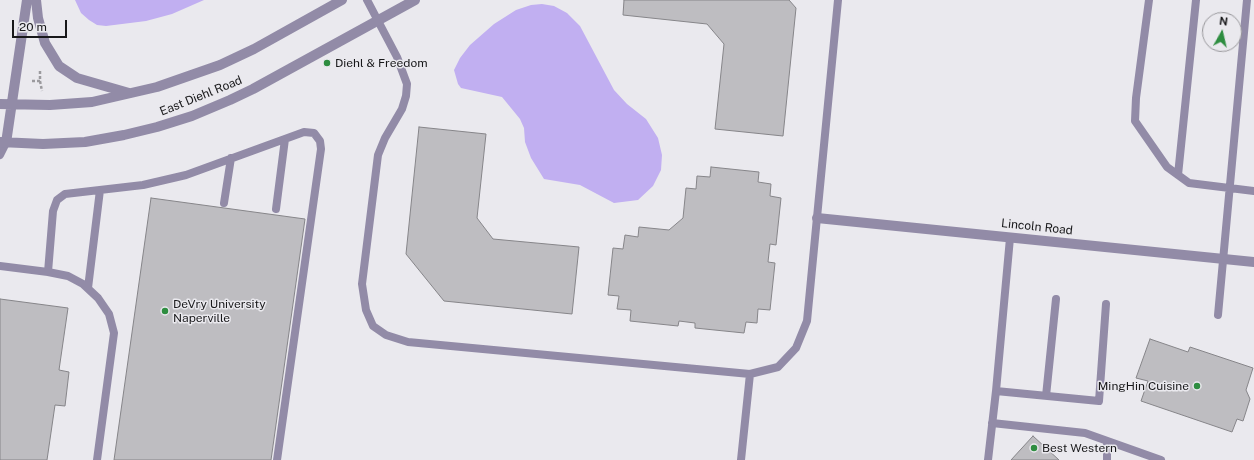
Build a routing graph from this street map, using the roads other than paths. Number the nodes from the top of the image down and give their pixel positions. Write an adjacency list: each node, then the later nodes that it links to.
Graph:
1 (27, 0): 13 (street)
2 (36, 0): 11 (street)
3 (342, 0): 11 (street, East Diehl Road)
4 (367, 0): 10 (lane)
5 (415, 0): 10 (street, East Diehl Road)
6 (838, 0): 24 (lane)
7 (1149, 0): 18 (lane)
8 (1196, 0): 18 (lane)
9 (1248, 0): 19 (lane)
10 (378, 21): 15 (street, East Diehl Road); 34 (lane)
11 (131, 93): 13 (street, East Diehl Road)
12 (0, 104): 13 (street, East Diehl Road)
13 (12, 105): 15 (street)
14 (285, 139): 17 (lane); 23 (lane); 40 (lane)
15 (3, 142): 16 (lane)
16 (0, 155)
17 (231, 158): 20 (lane); 22 (lane)
18 (1178, 175): 19 (lane)
19 (1230, 188): 21 (lane); 26 (lane)
20 (100, 190): 29 (lane); 30 (lane)
21 (1254, 191)
22 (224, 203)
23 (276, 209)
24 (817, 218): 25 (street, Lincoln Road); 34 (lane)
25 (1010, 238): 26 (street, Lincoln Road); 35 (lane)
26 (1224, 259): 27 (street, Lincoln Road); 33 (lane)
27 (1254, 262)
28 (0, 266): 29 (lane)
29 (48, 272): 30 (lane)
30 (88, 288): 39 (lane)
31 (1056, 299): 36 (lane)
32 (1106, 304): 36 (lane)
33 (1218, 315)
34 (750, 374): 41 (lane)
35 (996, 391): 36 (lane); 37 (lane)
36 (1046, 396)
37 (992, 423): 38 (lane); 42 (lane)
38 (1107, 441): 43 (lane); 44 (lane)
39 (97, 460)
40 (277, 460)
41 (741, 460)
42 (988, 460)
43 (1107, 460)
44 (1162, 460)

